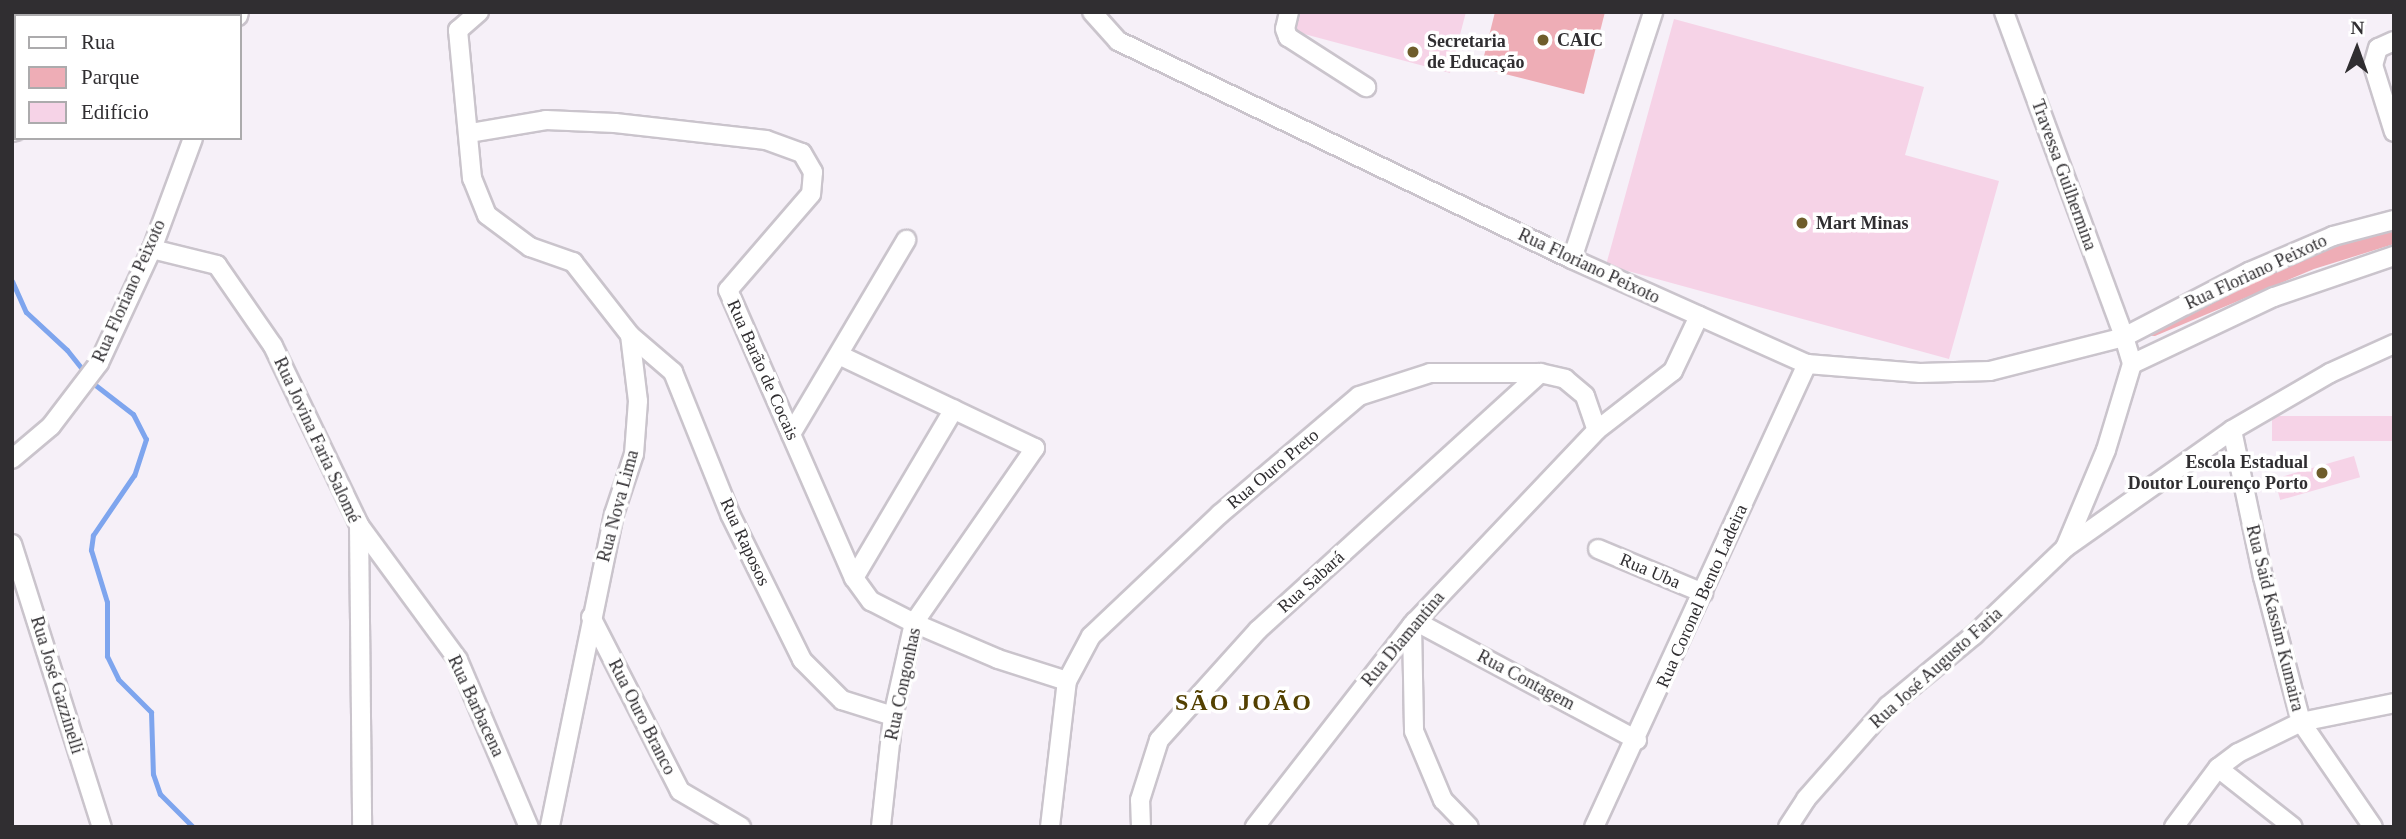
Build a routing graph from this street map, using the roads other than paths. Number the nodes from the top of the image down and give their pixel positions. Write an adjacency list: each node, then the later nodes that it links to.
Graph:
1 (479, 12): 9 (street)
2 (1092, 12): 15 (street, Rua Floriano Peixoto)
3 (1289, 12): 7 (street)
4 (1653, 12): 15 (street)
5 (2004, 12): 18 (street, Travessa Guilhermina)
6 (2394, 41): 8 (street)
7 (1366, 87)
8 (2394, 132)
9 (470, 133): 17 (street); 27 (street, Rua Barão de Cocais)
10 (192, 140): 13 (street, Rua Floriano Peixoto)
11 (2394, 220): 18 (street, Rua Floriano Peixoto)
12 (906, 240): 20 (street)
13 (152, 249): 28 (street, Rua Floriano Peixoto); 29 (street, Rua Jovina Faria Salomé)
14 (2394, 256): 22 (street)
15 (1572, 259): 16 (street, Rua Floriano Peixoto)
16 (1699, 316): 21 (street, Rua Floriano Peixoto); 25 (street, Rua Diamantina)
17 (630, 335): 35 (street, Rua Nova Lima); 40 (street, Rua Raposos)
18 (2124, 337): 21 (street, Rua Floriano Peixoto); 22 (street)
19 (2394, 344): 26 (street, Rua José Augusto Faria)
20 (839, 355): 24 (street); 27 (street)
21 (1807, 364): 34 (street, Rua Coronel Bento Ladeira)
22 (2132, 365): 31 (street, Rua José Augusto Faria)
23 (1540, 373): 25 (street); 38 (street, Rua Ouro Preto); 51 (street, Rua Sabará)
24 (954, 408): 33 (street); 36 (street, Rua Congonhas)
25 (1597, 430): 37 (street, Rua Diamantina)
26 (2232, 430): 31 (street, Rua José Augusto Faria); 41 (street, Rua Said Kassim Kumaira)
27 (791, 434): 33 (street, Rua Barão de Cocais)
28 (12, 459)
29 (359, 525): 45 (street, Rua Jovina Faria Salomé); 46 (street, Rua Barbacena)
30 (12, 544): 44 (street, Rua José Gazzinelli)
31 (2065, 548): 55 (street, Rua José Augusto Faria)
32 (1598, 549): 34 (street, Rua Uba)
33 (854, 578): 36 (street, Rua Barão de Cocais)
34 (1703, 593): 42 (street, Rua Coronel Bento Ladeira)
35 (591, 617): 47 (street, Rua Nova Lima); 48 (street, Rua Ouro Branco)
36 (915, 623): 38 (street, Rua Barão de Cocais); 40 (street, Rua Congonhas)
37 (1413, 623): 42 (street, Rua Contagem); 52 (street, Rua Diamantina); 53 (street)
38 (1067, 681): 50 (street)
39 (2394, 703): 41 (street)
40 (893, 716): 49 (street, Rua Congonhas)
41 (2301, 722): 43 (street); 58 (street, Rua Said Kassim Kumaira)
42 (1637, 740): 54 (street, Rua Coronel Bento Ladeira)
43 (2218, 768): 56 (street); 57 (street)
44 (102, 827)
45 (362, 827)
46 (529, 827)
47 (550, 827)
48 (741, 827)
49 (881, 827)
50 (1050, 827)
51 (1141, 827)
52 (1255, 827)
53 (1468, 827)
54 (1594, 827)
55 (1788, 827)
56 (2174, 827)
57 (2293, 827)
58 (2373, 827)

